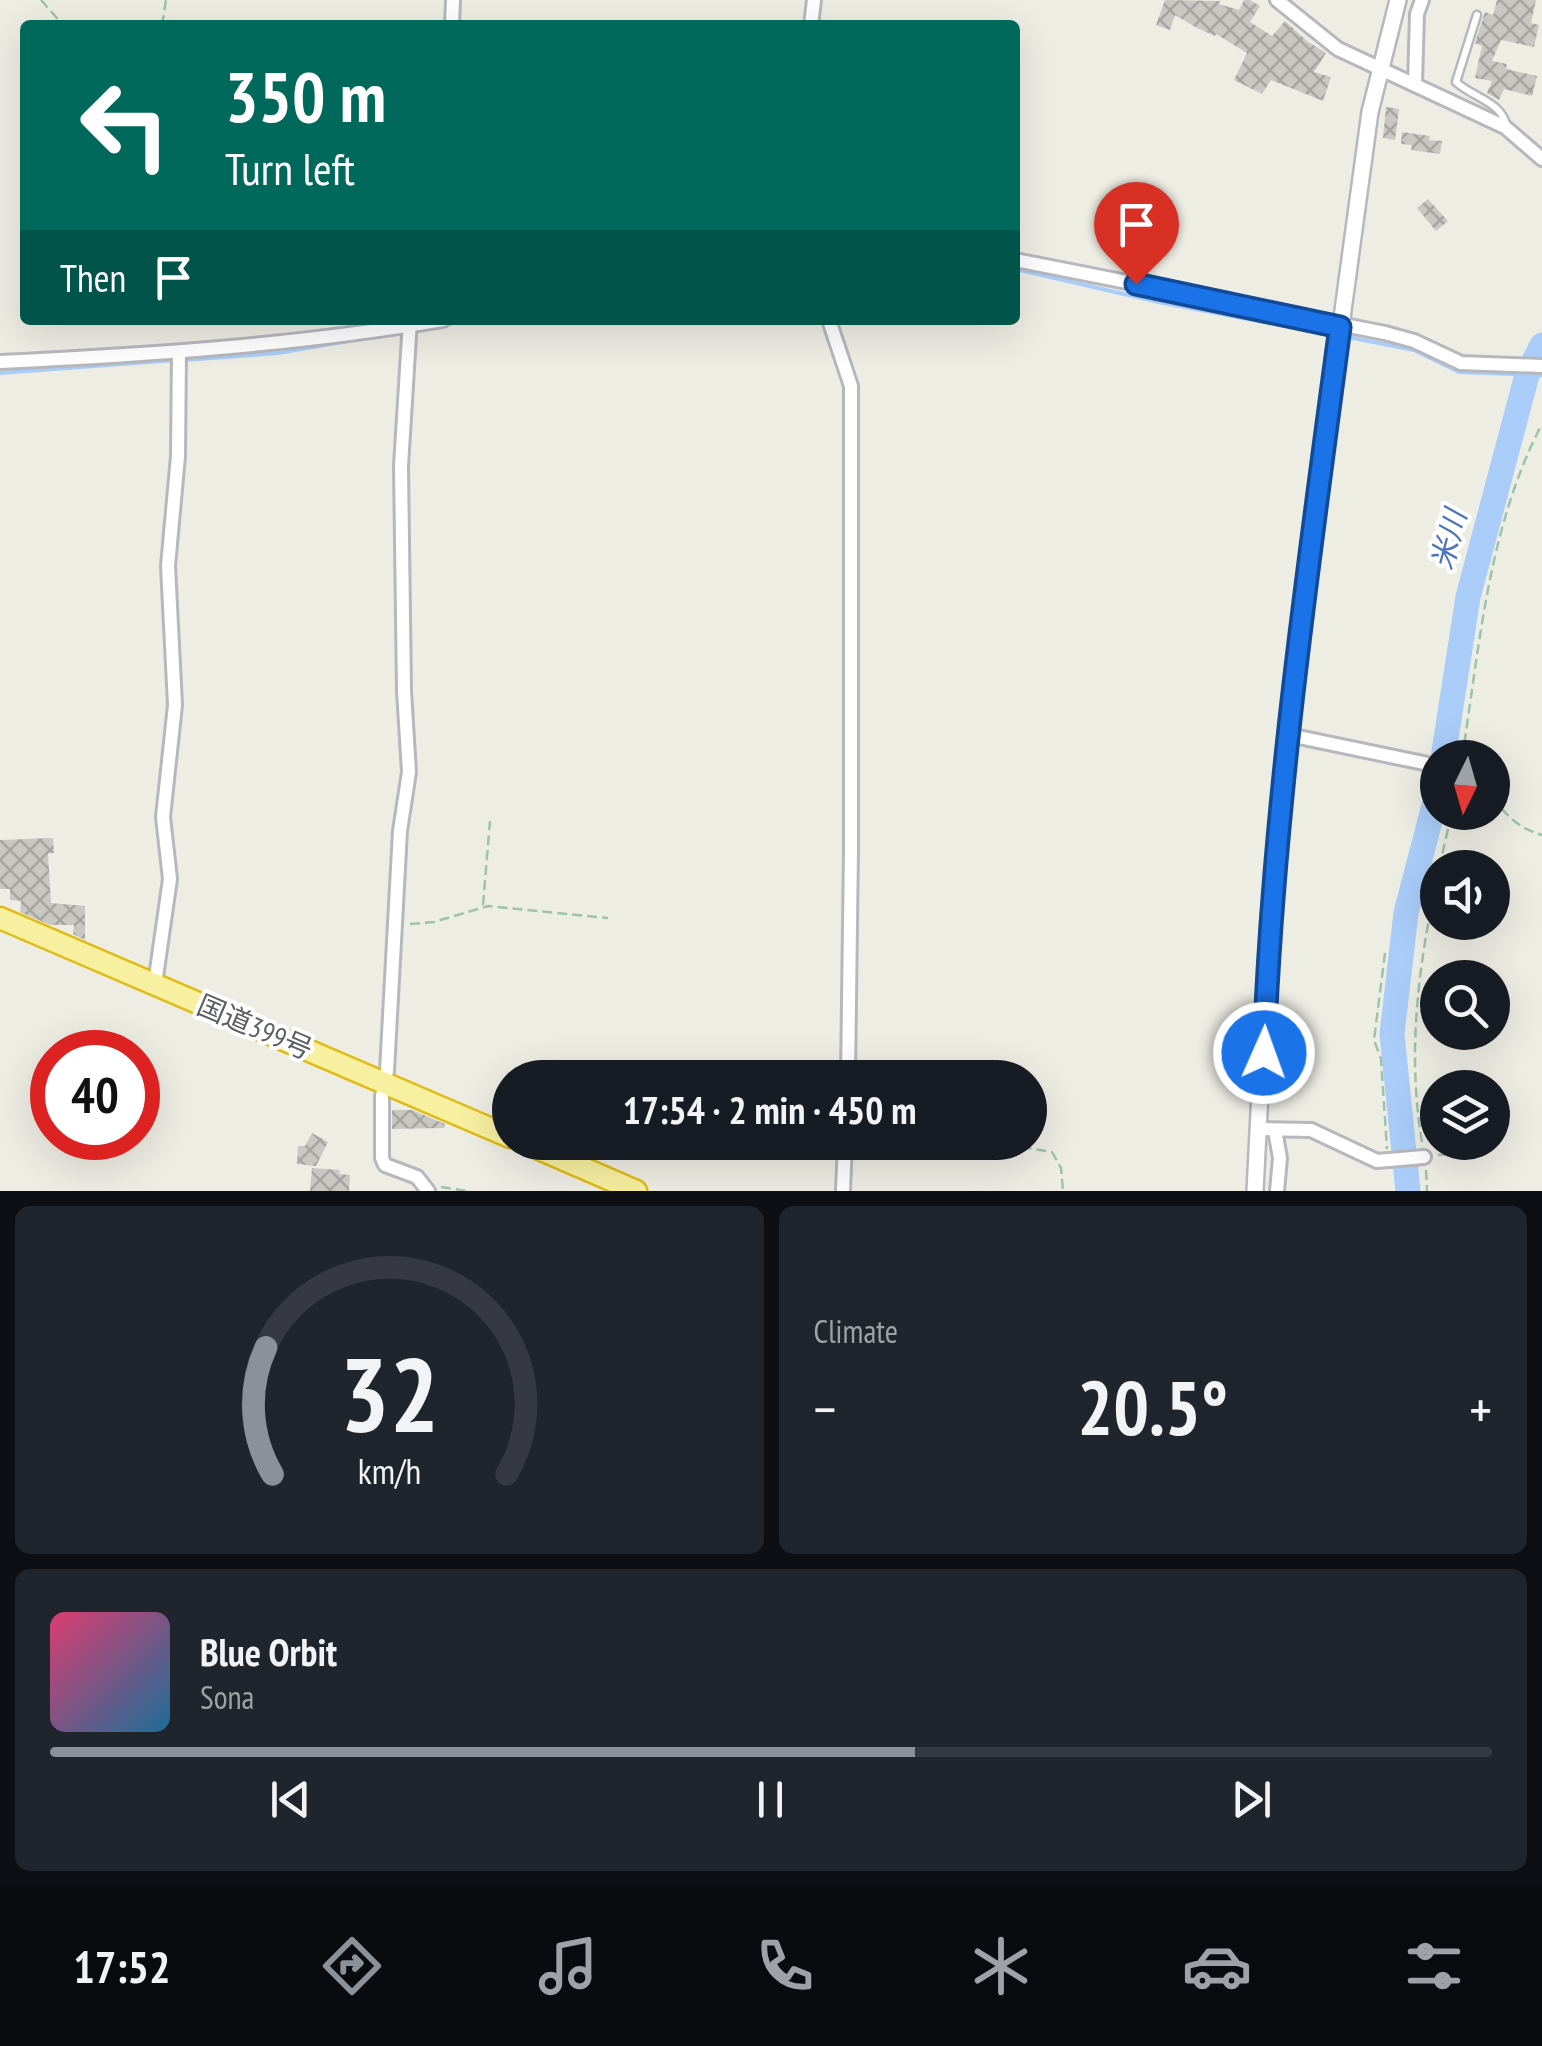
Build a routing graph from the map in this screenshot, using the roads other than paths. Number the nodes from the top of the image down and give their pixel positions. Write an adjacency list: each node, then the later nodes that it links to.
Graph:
1 (1277, 0): 5 (street)
2 (1398, 0): 5 (street)
3 (1422, 0): 6 (street)
4 (1477, 14): 7 (lane)
5 (1379, 68): 6 (street); 11 (street)
6 (1415, 84): 7 (street)
7 (1507, 129): 8 (street)
8 (1542, 159)
9 (1020, 261): 11 (street)
10 (831, 325): 20 (street)
11 (1340, 327): 15 (street); 16 (street)
12 (409, 329): 13 (street); 21 (street)
13 (179, 357): 14 (street); 19 (street)
14 (0, 362)
15 (1542, 366)
16 (1289, 735): 17 (street); 23 (street)
17 (1420, 763)
18 (0, 918): 19 (highway, 国道399号)
19 (154, 984): 21 (highway, 国道399号)
20 (848, 1060)
21 (384, 1083): 22 (highway, 国道399号); 27 (street)
22 (492, 1129)
23 (1268, 1129): 26 (street); 30 (street); 31 (street)
24 (565, 1160): 28 (highway)
25 (845, 1160): 29 (street)
26 (1409, 1160)
27 (426, 1188)
28 (636, 1191)
29 (843, 1191)
30 (1256, 1191)
31 (1277, 1191)

